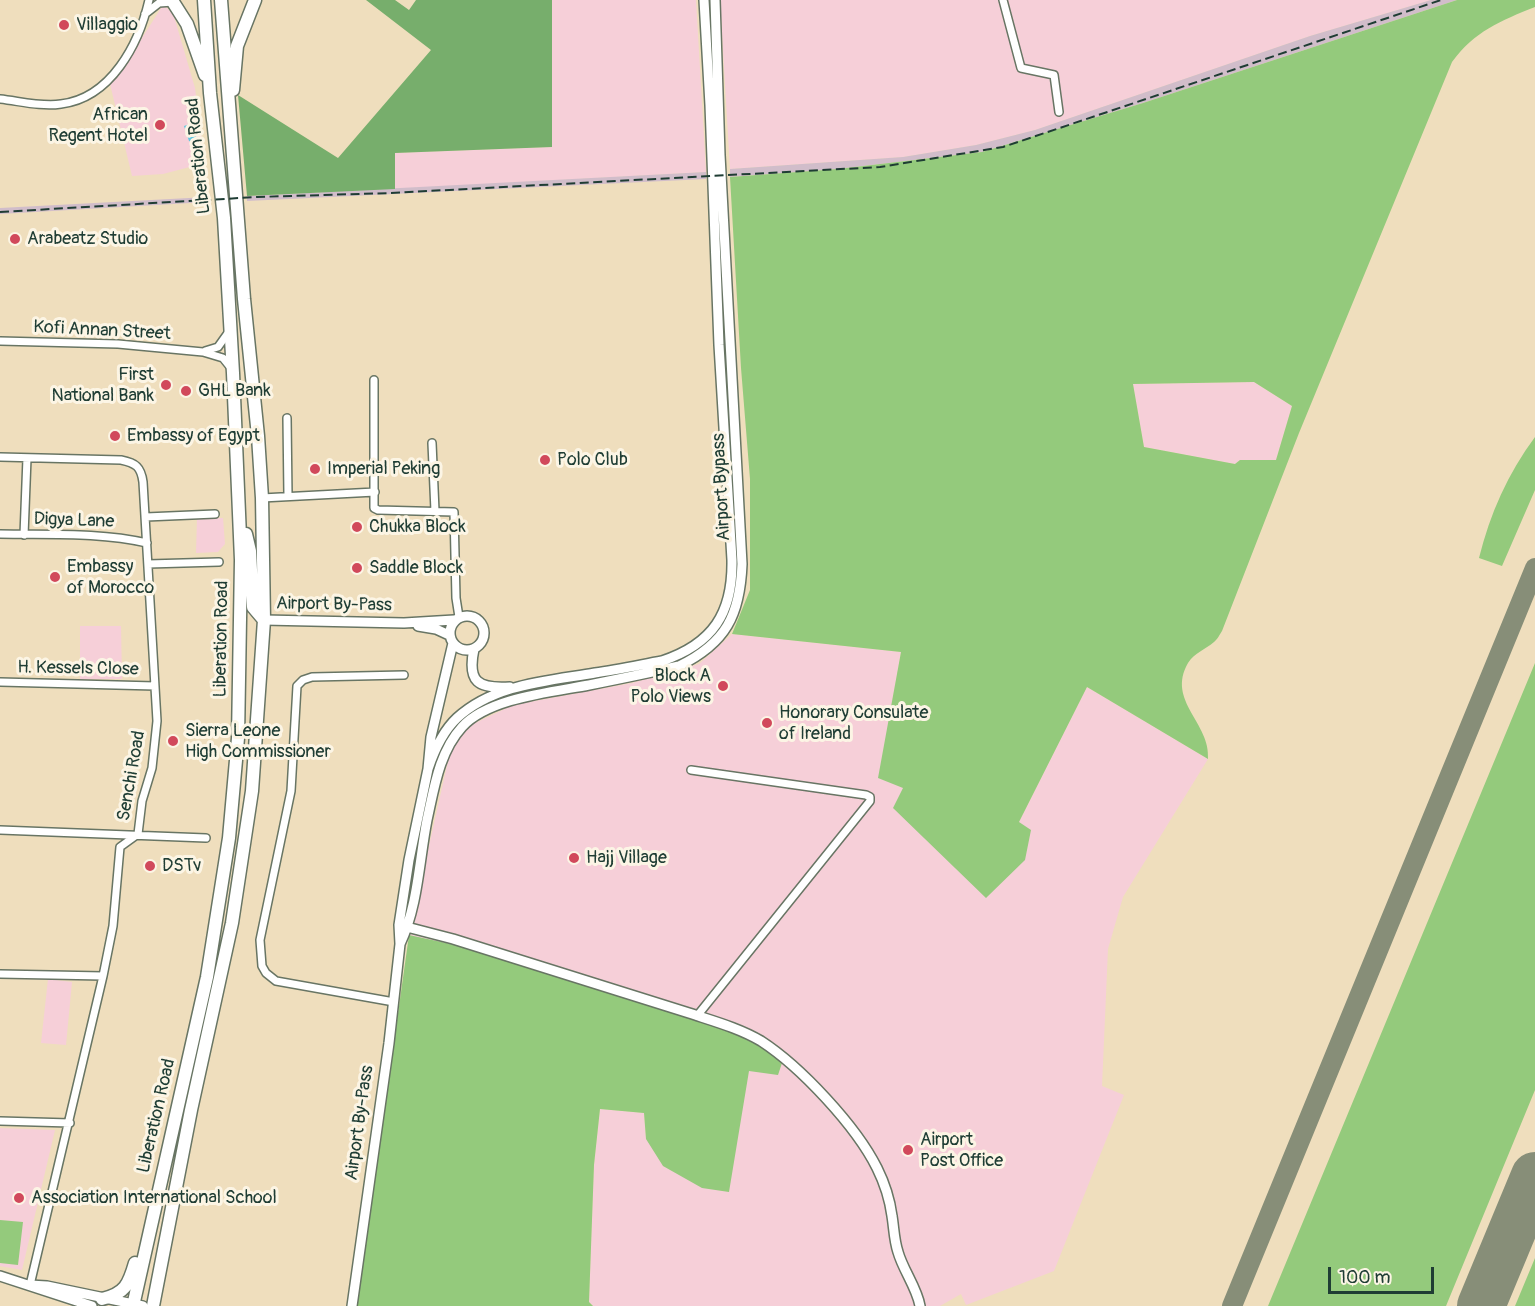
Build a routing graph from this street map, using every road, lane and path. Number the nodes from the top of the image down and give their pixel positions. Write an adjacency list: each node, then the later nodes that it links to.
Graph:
1 (149, 0): 9 (street)
2 (204, 0): 10 (highway, Liberation Road)
3 (221, 0): 13 (highway, Liberation Road)
4 (255, 0): 13 (highway)
5 (704, 0): 43 (main road, Airport Bypass)
6 (715, 0): 46 (main road, Airport Bypass)
7 (1003, 0): 12 (street)
8 (172, 1): 9 (street); 10 (highway)
9 (146, 14): 11 (street)
10 (210, 93): 14 (highway, Liberation Road)
11 (0, 99)
12 (1059, 112)
13 (231, 118): 25 (highway, Liberation Road)
14 (231, 328): 16 (street); 17 (highway, Liberation Road)
15 (0, 341): 16 (street, Kofi Annan Street)
16 (203, 352): 17 (street, Kofi Annan Street)
17 (233, 373): 29 (highway, Liberation Road)
18 (374, 380): 23 (street)
19 (287, 418): 24 (street)
20 (432, 443): 26 (street)
21 (0, 457): 22 (street, Senchi Road)
22 (27, 458): 28 (street, Senchi Road); 31 (street)
23 (375, 492): 24 (street); 26 (street)
24 (288, 496): 25 (street)
25 (262, 498): 36 (highway, Liberation Road)
26 (435, 511): 35 (street)
27 (215, 514): 28 (street)
28 (146, 517): 32 (street, Senchi Road)
29 (240, 519): 36 (highway); 57 (highway, Liberation Road)
30 (0, 534): 31 (street, Digya Lane)
31 (24, 535): 32 (street, Digya Lane)
32 (147, 543): 34 (street, Senchi Road)
33 (219, 562): 34 (street)
34 (148, 564): 42 (street, Senchi Road)
35 (456, 619): 37 (main road, Airport By-Pass); 38 (main road); 39 (main road)
36 (264, 620): 37 (main road, Airport By-Pass); 62 (highway, Liberation Road)
37 (404, 623): 38 (main road, Airport By-Pass)
38 (451, 639): 39 (main road); 44 (main road, Airport By-Pass)
39 (474, 649): 43 (main road)
40 (404, 675): 53 (street)
41 (0, 682): 42 (street, H. Kessels Close)
42 (155, 686): 48 (street, Senchi Road)
43 (518, 687): 44 (main road, Airport Bypass)
44 (428, 769): 50 (main road, Airport By-Pass)
45 (691, 770): 54 (street)
46 (438, 774): 50 (main road, Airport By-Pass)
47 (0, 830): 48 (street)
48 (138, 834): 49 (street); 52 (street, Senchi Road)
49 (206, 838)
50 (404, 926): 53 (main road, Airport By-Pass); 54 (main road)
51 (0, 974): 52 (street)
52 (103, 976): 56 (street, Senchi Road)
53 (394, 1002): 63 (main road, Airport By-Pass)
54 (697, 1016): 64 (main road)
55 (0, 1121): 56 (street)
56 (70, 1123): 59 (street, Senchi Road)
57 (147, 1241): 60 (highway); 61 (highway, Liberation Road)
58 (0, 1276): 59 (main road)
59 (30, 1285): 60 (main road)
60 (97, 1302): 61 (main road)
61 (135, 1306)
62 (153, 1306)
63 (352, 1306)
64 (920, 1306)

